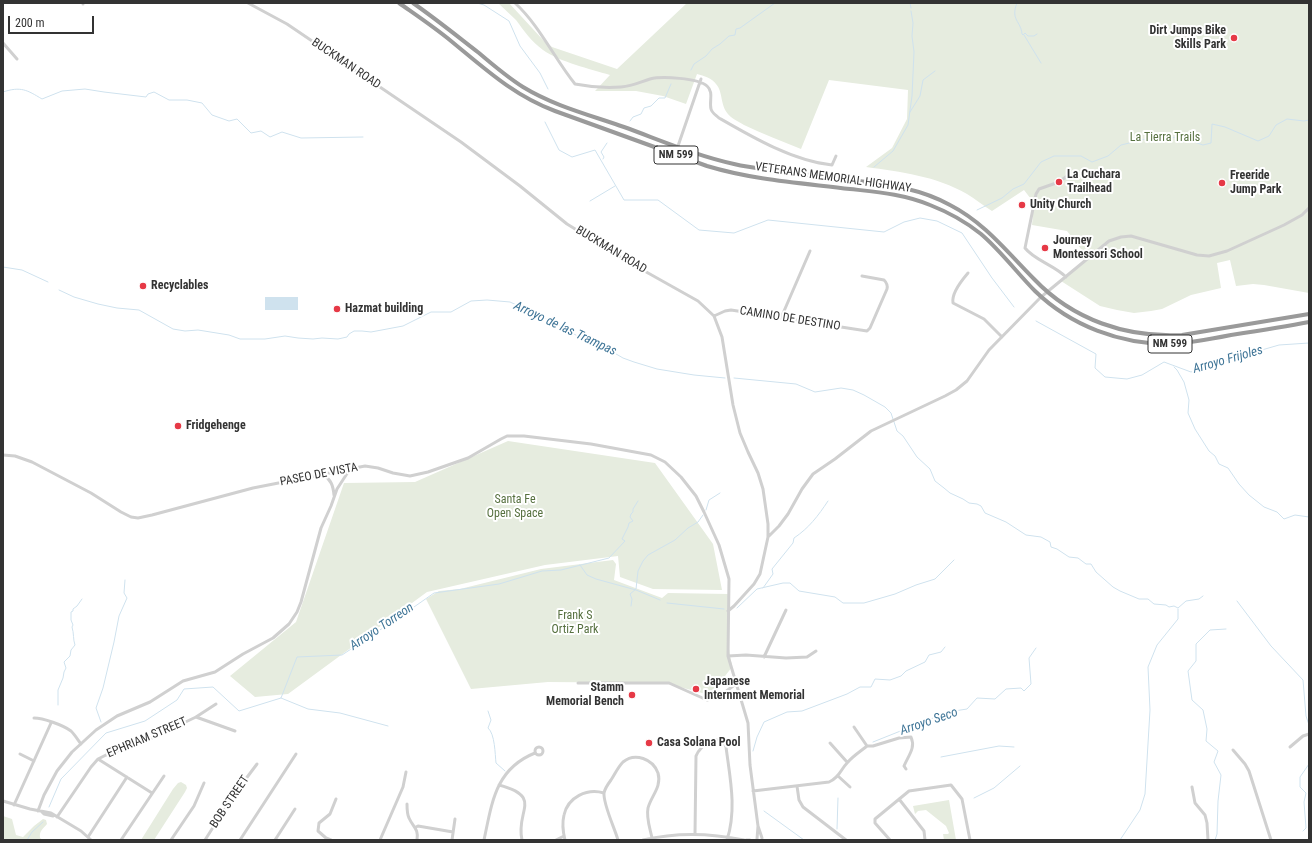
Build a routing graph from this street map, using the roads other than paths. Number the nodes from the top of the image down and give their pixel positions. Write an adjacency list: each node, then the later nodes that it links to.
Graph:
1 (248, 3): 19 (street, BUCKMAN ROAD)
2 (399, 3): 17 (highway, VETERANS MEMORIAL HIGHWAY / NM 599)
3 (413, 3): 8 (highway, VETERANS MEMORIAL HIGHWAY / NM 599)
4 (515, 3): 7 (street)
5 (3, 43): 6 (street)
6 (17, 59)
7 (700, 81): 8 (street); 9 (street)
8 (678, 146): 16 (highway, VETERANS MEMORIAL HIGHWAY / NM 599)
9 (836, 156)
10 (1070, 174): 15 (street)
11 (1309, 208): 15 (street)
12 (810, 251): 20 (street)
13 (968, 273): 22 (street)
14 (862, 276): 20 (street, CAMINO DE DESTINO)
15 (1066, 277): 16 (street)
16 (1047, 292): 17 (street); 18 (highway, VETERANS MEMORIAL HIGHWAY / NM 599)
17 (1041, 297): 21 (highway, VETERANS MEMORIAL HIGHWAY / NM 599); 22 (street)
18 (1309, 314)
19 (714, 316): 20 (street, CAMINO DE DESTINO); 27 (street, BUCKMAN ROAD)
20 (781, 318)
21 (1309, 322)
22 (1002, 337): 27 (street)
23 (3, 455): 25 (street, PASEO DE VISTA)
24 (350, 469): 25 (street, PASEO DE VISTA); 26 (street); 29 (street, PASEO DE VISTA)
25 (323, 474): 26 (street)
26 (334, 497): 43 (street)
27 (768, 537): 29 (street, BUCKMAN ROAD)
28 (786, 610): 32 (street)
29 (728, 611): 31 (street, PASEO DE VISTA)
30 (816, 651): 32 (street)
31 (728, 656): 32 (street); 34 (street, PASEO DE VISTA)
32 (764, 657)
33 (578, 684): 34 (street)
34 (737, 684): 64 (street, PASEO DE VISTA)
35 (216, 704): 36 (street, EPHRIAM STREET)
36 (196, 717): 40 (street, EPHRIAM STREET); 50 (street, EPHRIAM STREET)
37 (34, 718): 38 (street)
38 (51, 723): 43 (street); 51 (street)
39 (854, 727): 44 (street)
40 (235, 731)
41 (1309, 734): 45 (street)
42 (830, 743): 52 (street)
43 (81, 744): 73 (street)
44 (867, 746): 52 (street); 54 (street)
45 (1290, 747)
46 (1233, 750): 109 (street)
47 (535, 753): 60 (street)
48 (20, 754): 51 (street)
49 (296, 754): 89 (street)
50 (98, 760): 58 (street); 74 (street, EPHRIAM STREET)
51 (34, 761): 71 (street)
52 (847, 762): 57 (street)
53 (257, 764): 88 (street, BOB STREET)
54 (906, 769)
55 (406, 772): 92 (street)
56 (164, 776): 65 (street)
57 (838, 776): 61 (street); 62 (street)
58 (127, 777): 65 (street); 80 (street)
59 (204, 783): 87 (street)
60 (499, 785): 95 (street); 96 (street)
61 (797, 786): 64 (street); 104 (street)
62 (850, 787)
63 (1192, 787): 108 (street)
64 (754, 791): 76 (street, PASEO DE VISTA)
65 (152, 793): 86 (street)
66 (604, 793): 81 (street); 82 (street); 98 (street)
67 (336, 799): 91 (street)
68 (899, 799): 105 (street); 106 (street); 107 (street)
69 (3, 801): 71 (street)
70 (407, 804): 77 (street)
71 (14, 805): 73 (street)
72 (295, 809): 90 (street)
73 (40, 812): 74 (street)
74 (57, 817): 80 (street)
75 (455, 819): 78 (street)
76 (758, 826): 84 (street); 103 (street)
77 (416, 827): 78 (street); 93 (street)
78 (453, 832): 94 (street)
79 (694, 834): 82 (street); 83 (street); 83 (street); 100 (street)
80 (88, 837): 85 (street)
81 (565, 838): 97 (street)
82 (652, 838): 99 (street)
83 (727, 838): 101 (street)
84 (764, 839): 103 (street)
85 (91, 840)
86 (121, 840)
87 (171, 840)
88 (205, 840)
89 (240, 840)
90 (275, 840)
91 (331, 840)
92 (380, 840)
93 (417, 840)
94 (452, 840)
95 (484, 840)
96 (522, 840)
97 (556, 840)
98 (618, 840)
99 (644, 840)
100 (692, 840)
101 (745, 840): 102 (street)
102 (750, 840)
103 (756, 840)
104 (846, 840)
105 (890, 840)
106 (925, 840)
107 (970, 840)
108 (1208, 840)
109 (1271, 840)

